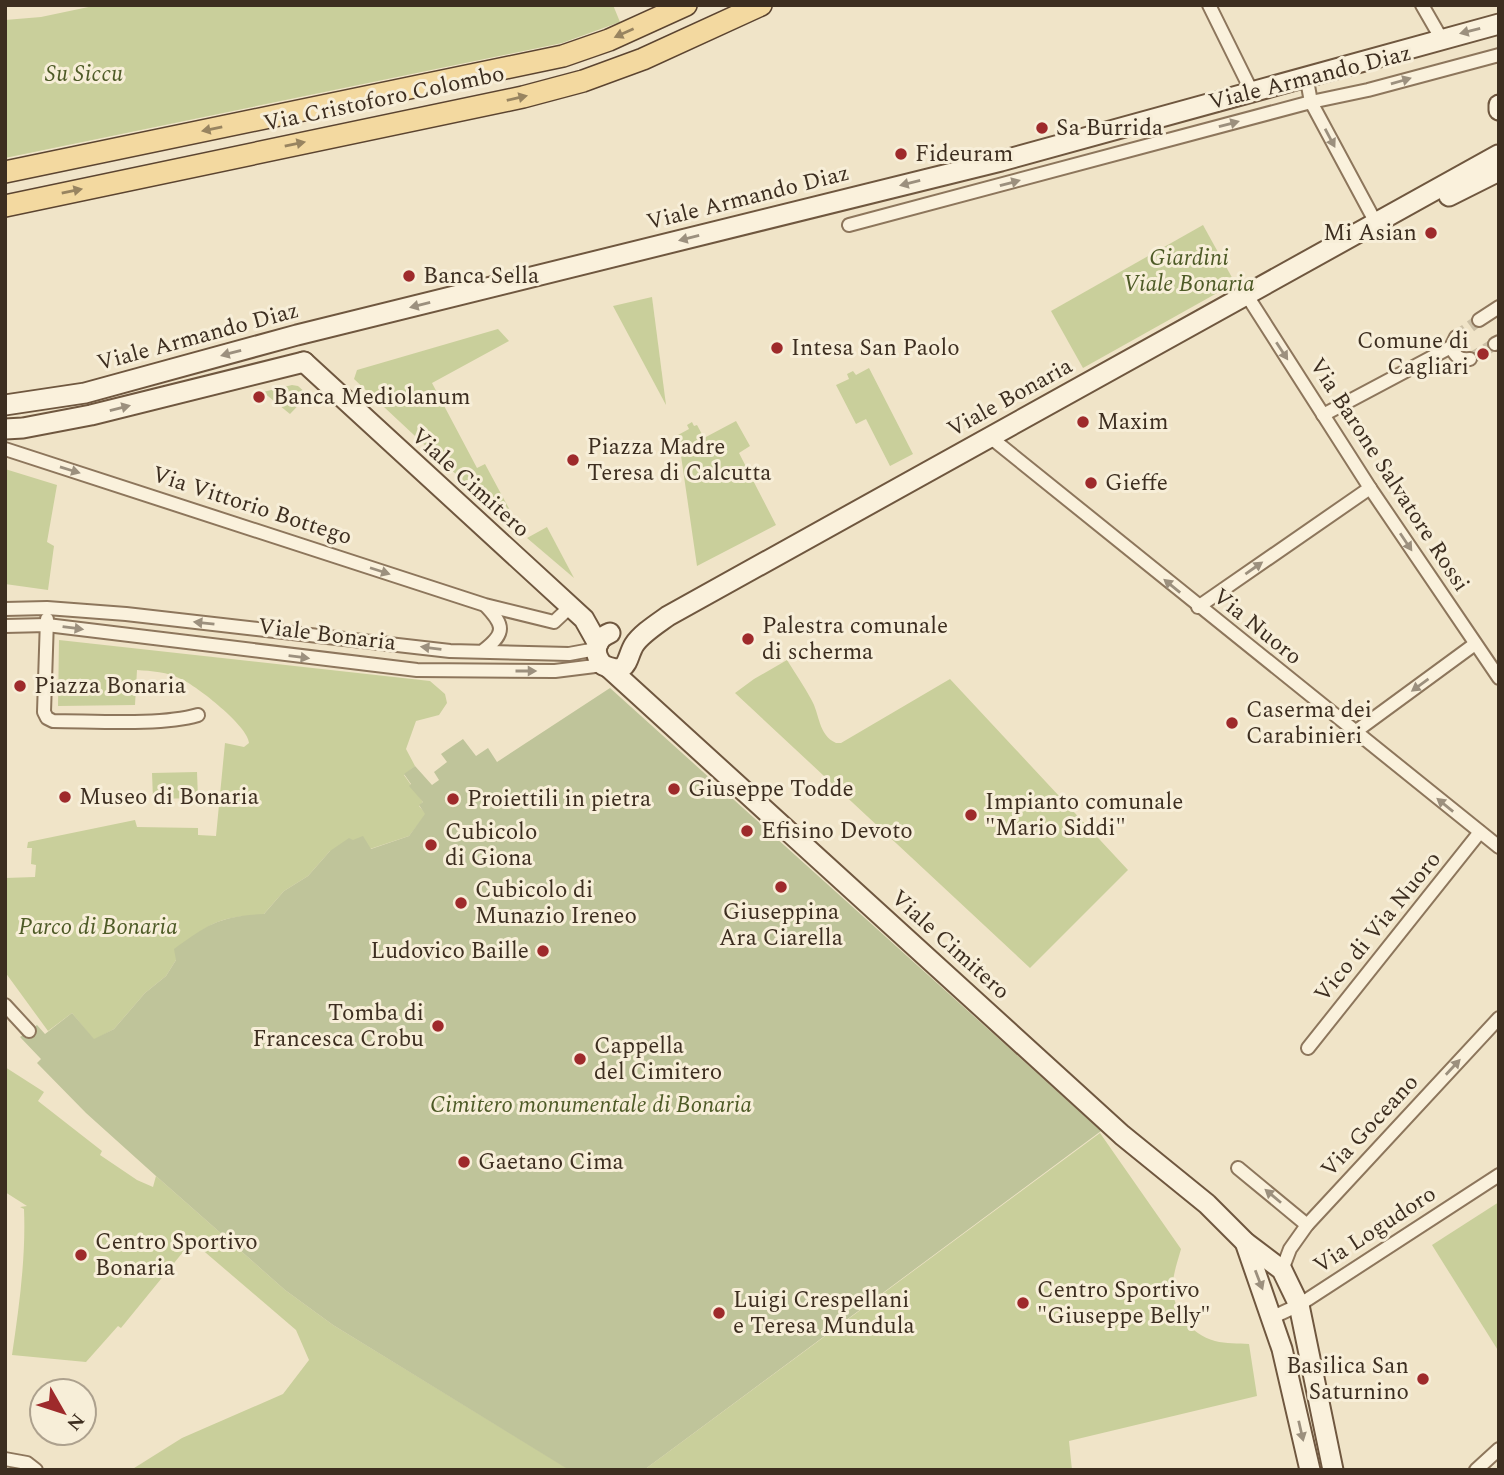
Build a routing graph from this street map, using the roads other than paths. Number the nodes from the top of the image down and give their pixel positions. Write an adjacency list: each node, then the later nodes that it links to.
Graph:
1 (686, 5): 12 (main road, Via Cristoforo Colombo, one-way to 12)
2 (761, 5): 13 (main road, Via Cristoforo Colombo, one-way to 2)
3 (1209, 5): 9 (street)
4 (1422, 5): 6 (street)
5 (1499, 24): 6 (main road, Viale Armando Diaz, one-way to 6)
6 (1441, 38): 8 (main road, Viale Armando Diaz)
7 (1499, 55): 10 (street, Viale Armando Diaz, one-way to 7)
8 (1306, 75): 9 (main road, Viale Armando Diaz); 10 (street)
9 (1252, 92): 19 (main road, Viale Armando Diaz, one-way to 19)
10 (1311, 102): 14 (street, one-way to 14); 15 (street, Viale Armando Diaz, one-way to 10)
11 (1498, 161): 14 (main road, Viale Bonaria)
12 (5, 172)
13 (5, 206)
14 (1376, 223): 16 (main road, Viale Bonaria)
15 (849, 225)
16 (1246, 294): 23 (street, Via Barone Salvatore Rossi, one-way to 23); 25 (main road, Viale Bonaria)
17 (1499, 307): 18 (street)
18 (1479, 320)
19 (297, 335): 21 (main road); 22 (main road, Viale Armando Diaz, one-way to 22)
20 (1470, 359): 23 (street)
21 (304, 362): 24 (main road, one-way to 21); 32 (main road, Viale Cimitero)
22 (5, 405)
23 (1324, 415): 27 (street, Via Barone Salvatore Rossi)
24 (5, 429)
25 (990, 437): 29 (street, Via Nuoro, one-way to 25); 37 (main road, Viale Bonaria)
26 (5, 449): 28 (street, Via Vittorio Bottego, one-way to 28)
27 (1370, 488): 29 (street, one-way to 27); 35 (street, Via Barone Salvatore Rossi, one-way to 35)
28 (485, 605): 32 (street, Via Vittorio Bottego); 36 (street)
29 (1198, 607): 40 (street, Via Nuoro)
30 (47, 608): 31 (street, Viale Bonaria); 33 (street); 36 (street, Viale Bonaria, one-way to 30)
31 (5, 609)
32 (577, 613): 37 (main road, Viale Cimitero)
33 (47, 625): 34 (street, Viale Bonaria); 37 (street, Viale Bonaria, one-way to 37); 39 (street)
34 (5, 626)
35 (1475, 644): 38 (street, Via Barone Salvatore Rossi); 40 (street, one-way to 40)
36 (484, 650): 37 (street, Viale Bonaria)
37 (613, 654): 50 (main road, Viale Cimitero)
38 (1499, 678)
39 (198, 715)
40 (1355, 732): 41 (street, Via Nuoro, one-way to 40)
41 (1480, 832): 42 (street, Via Nuoro); 46 (street, Vico di Via Nuoro)
42 (1499, 847)
43 (5, 1005): 45 (street)
44 (1498, 1021): 49 (street, Via Goceano, one-way to 44)
45 (29, 1031)
46 (1308, 1048)
47 (1238, 1168): 49 (street, one-way to 47)
48 (1499, 1175): 52 (street, Via Logudoro)
49 (1307, 1225): 51 (street, Via Goceano)
50 (1245, 1242): 51 (main road, Viale Cimitero); 53 (main road, one-way to 53)
51 (1282, 1270): 52 (main road)
52 (1299, 1304): 53 (street, Via Logudoro); 58 (main road)
53 (1273, 1317): 57 (main road, one-way to 57)
54 (1499, 1448): 59 (street)
55 (5, 1459): 56 (street)
56 (36, 1470)
57 (1310, 1470)
58 (1333, 1470)
59 (1476, 1470)

